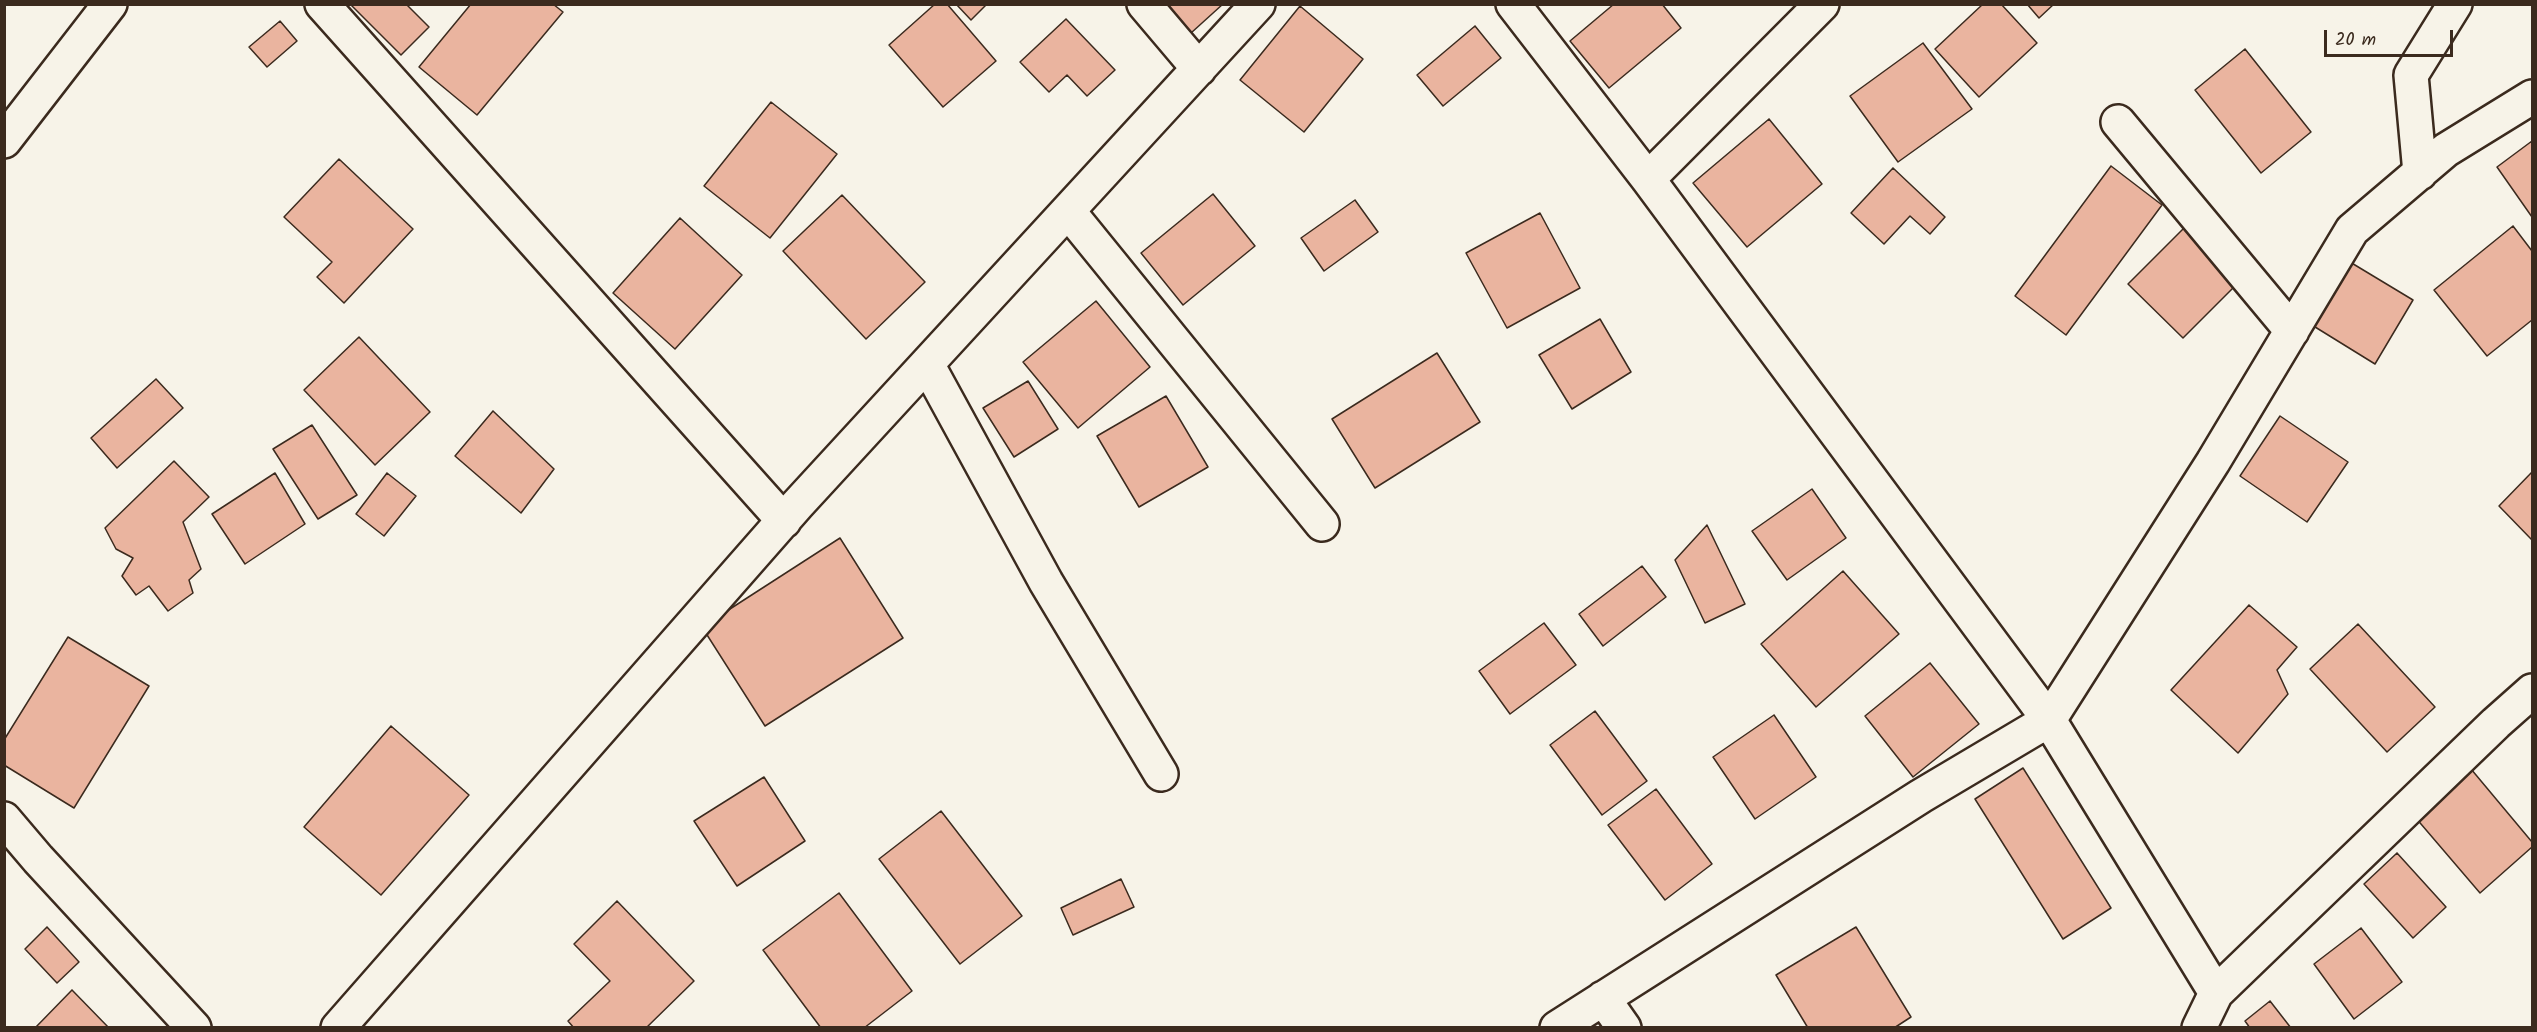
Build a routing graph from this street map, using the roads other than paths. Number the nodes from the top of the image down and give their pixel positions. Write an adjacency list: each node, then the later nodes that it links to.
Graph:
1 (110, 4): 11 (street)
2 (322, 4): 17 (street)
3 (1144, 4): 8 (street)
4 (1258, 4): 8 (street)
5 (1513, 4): 13 (street)
6 (1822, 4): 13 (street)
7 (2455, 4): 12 (street)
8 (1199, 69): 14 (street)
9 (2532, 97): 12 (street)
10 (2118, 122): 15 (street)
11 (4, 141)
12 (2420, 173): 15 (street)
13 (1648, 179): 20 (street)
14 (1068, 211): 16 (street); 18 (street)
15 (2292, 331): 20 (street)
16 (927, 364): 17 (street); 21 (street)
17 (784, 521): 26 (street)
18 (1322, 524)
19 (2532, 691): 23 (street)
20 (2049, 720): 23 (street); 24 (street)
21 (1161, 774)
22 (4, 819): 25 (street)
23 (2216, 993): 29 (street)
24 (1603, 998): 27 (street); 28 (street)
25 (194, 1028)
26 (338, 1028)
27 (1557, 1028)
28 (1624, 1028)
29 (2199, 1028)

